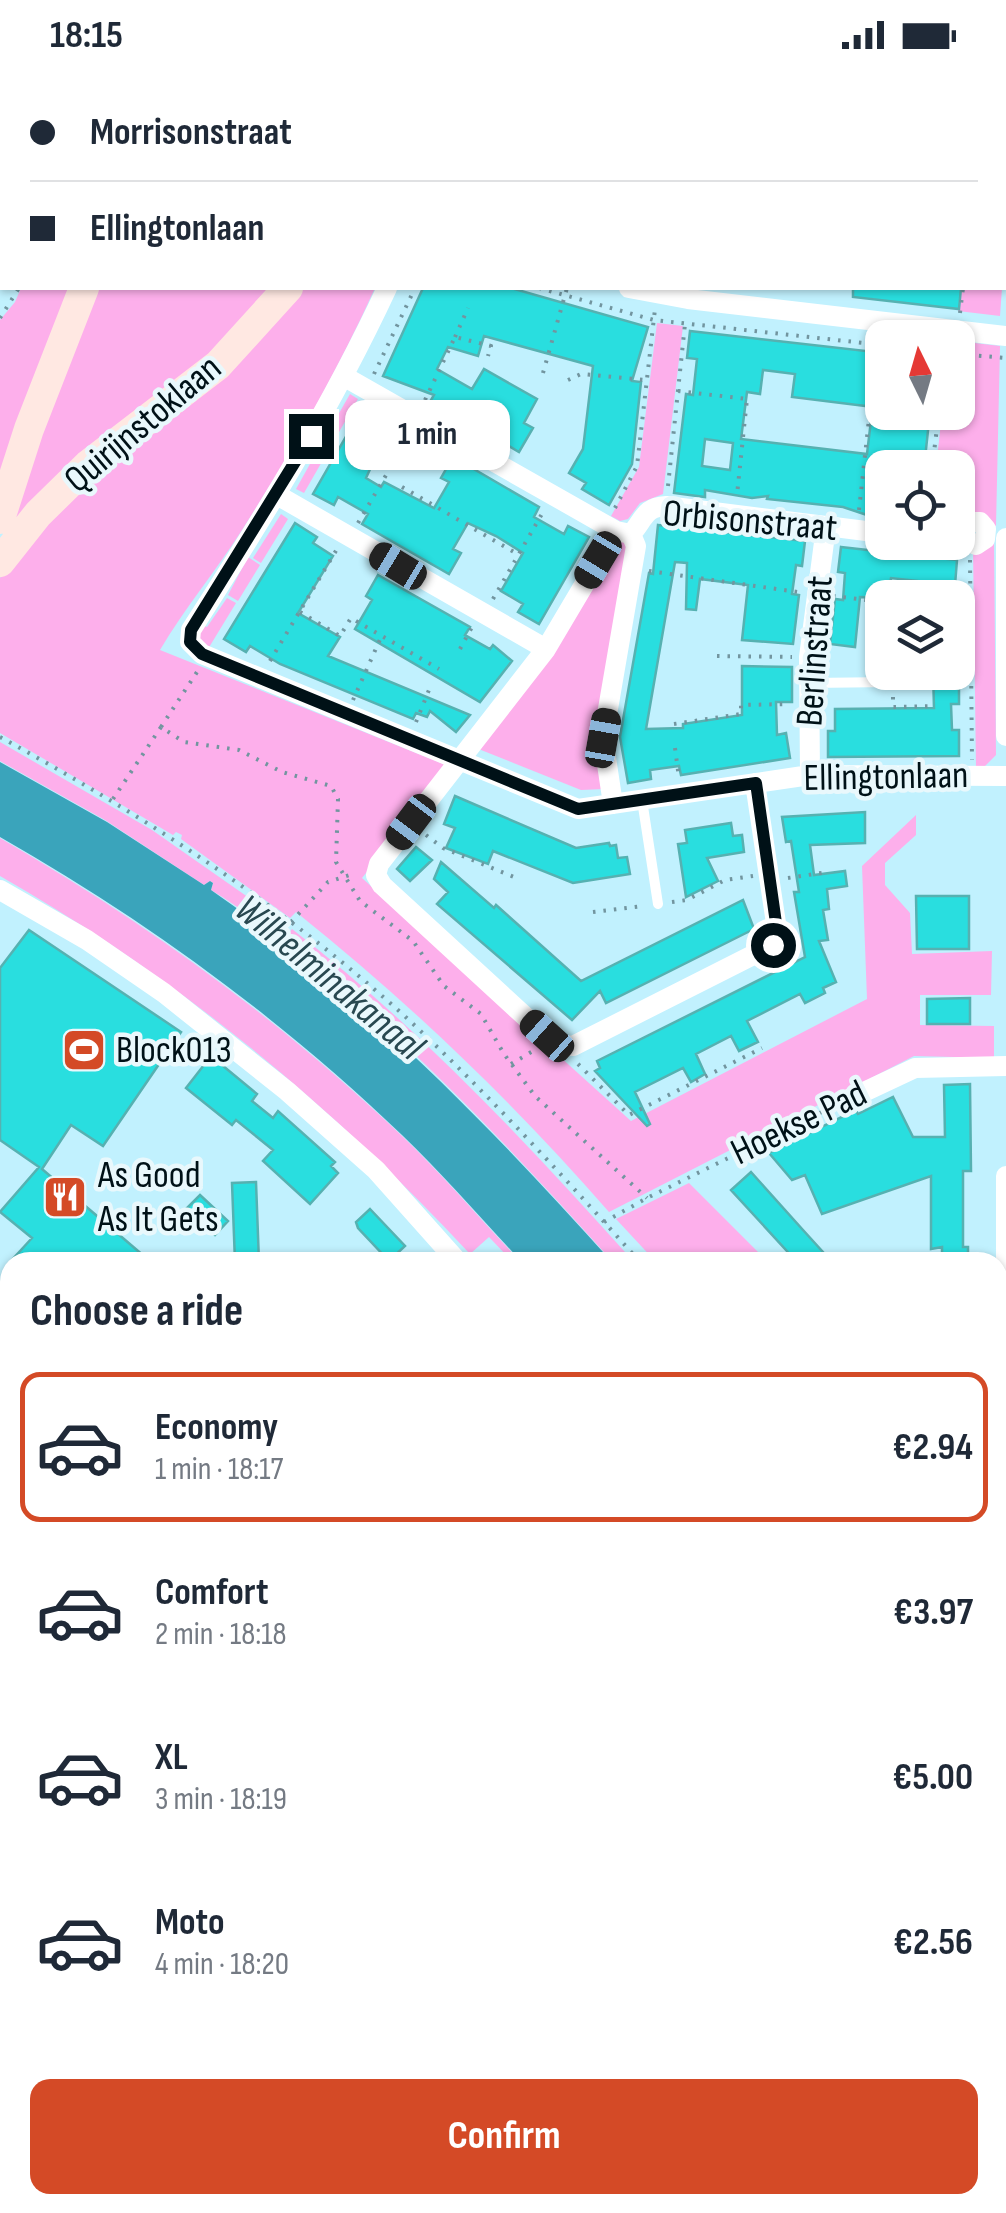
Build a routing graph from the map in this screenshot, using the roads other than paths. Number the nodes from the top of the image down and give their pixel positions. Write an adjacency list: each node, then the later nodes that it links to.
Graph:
1 (83, 290): 8 (street, Quirijnstoklaan)
2 (286, 290): 14 (street, Quirijnstoklaan)
3 (386, 290): 6 (street)
4 (637, 290): 5 (street)
5 (1006, 336)
6 (345, 377): 7 (street); 10 (street)
7 (277, 496): 15 (street); 19 (street, Ellingtonlaan)
8 (0, 519)
9 (826, 527): 10 (street, Orbisonstraat); 11 (street, Orbisonstraat); 17 (street, Berlinstraat)
10 (617, 530): 15 (street); 24 (street)
11 (865, 531)
12 (1006, 538): 13 (street)
13 (1006, 548): 18 (street)
14 (0, 562)
15 (546, 648): 19 (street)
16 (865, 686): 17 (lane)
17 (809, 694): 20 (street, Berlinstraat)
18 (1006, 736)
19 (458, 760): 22 (street); 24 (street, Ellingtonlaan)
20 (810, 776): 21 (street, Ellingtonlaan); 22 (street, Ellingtonlaan)
21 (1006, 776)
22 (756, 783): 23 (street, Ellingtonlaan)
23 (642, 800): 24 (street, Ellingtonlaan); 26 (lane)
24 (612, 804)
25 (0, 890): 30 (street)
26 (658, 904)
27 (1006, 1066): 28 (street, Hoekse Pad)
28 (849, 1099)
29 (1006, 1176): 31 (street)
30 (448, 1252)
31 (1006, 1252)

